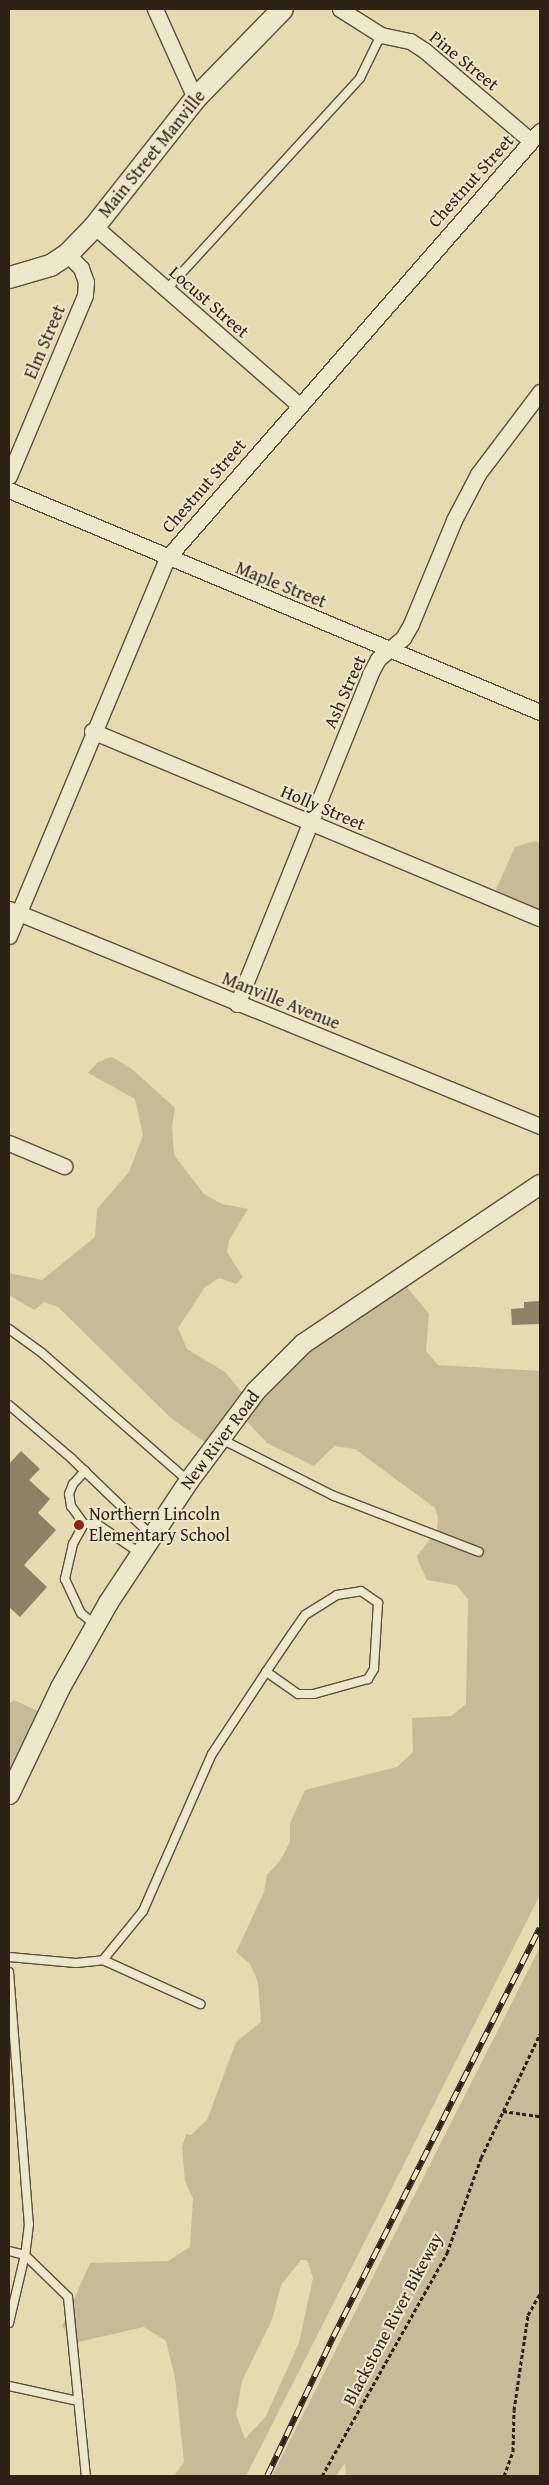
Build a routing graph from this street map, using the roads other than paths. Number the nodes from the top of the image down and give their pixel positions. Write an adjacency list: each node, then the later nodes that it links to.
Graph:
1 (155, 9): 5 (street)
2 (282, 9): 5 (main road, Main Street Manville)
3 (340, 9): 4 (street, Pine Street)
4 (381, 35): 6 (street, Pine Street); 10 (lane)
5 (196, 98): 7 (main road, Main Street Manville)
6 (536, 136): 12 (street, Chestnut Street)
7 (94, 226): 8 (main road, Main Street Manville); 10 (street, Locust Street)
8 (67, 254): 9 (main road, Main Street Manville); 13 (street, Elm Street)
9 (9, 277)
10 (166, 290): 12 (street, Locust Street)
11 (540, 392): 16 (street, Ash Street)
12 (299, 405): 15 (street, Chestnut Street)
13 (9, 476)
14 (9, 490): 15 (street, Maple Street)
15 (167, 558): 16 (street, Maple Street); 18 (street, Chestnut Street)
16 (390, 650): 17 (street, Maple Street); 19 (street, Ash Street)
17 (540, 712)
18 (92, 731): 19 (street, Holly Street); 20 (street, Chestnut Street)
19 (310, 823): 21 (street, Holly Street); 23 (street, Ash Street)
20 (14, 911): 22 (street, Chestnut Street); 23 (street, Manville Avenue)
21 (540, 918)
22 (9, 936)
23 (237, 1004): 24 (street, Manville Avenue)
24 (540, 1126)
25 (9, 1143): 26 (street)
26 (64, 1166)
27 (540, 1184): 30 (street, New River Road)
28 (9, 1329): 32 (lane)
29 (9, 1404): 31 (lane)
30 (219, 1438): 32 (street, New River Road); 35 (lane)
31 (85, 1471): 33 (lane); 34 (lane)
32 (188, 1481): 34 (street, New River Road)
33 (84, 1524): 36 (lane); 37 (lane)
34 (151, 1535): 36 (street, New River Road)
35 (479, 1552)
36 (140, 1553): 37 (street, New River Road)
37 (95, 1625): 39 (street, New River Road)
38 (266, 1672): 38 (lane); 41 (lane)
39 (9, 1794)
40 (9, 1957): 41 (lane)
41 (103, 1960): 43 (lane)
42 (9, 1972): 45 (lane)
43 (200, 2004)
44 (9, 2084): 45 (lane)
45 (18, 2084): 47 (lane)
46 (9, 2251): 47 (lane)
47 (25, 2255): 48 (lane); 50 (lane)
48 (9, 2323)
49 (9, 2386): 50 (lane)
50 (78, 2402): 51 (lane)
51 (86, 2476)

